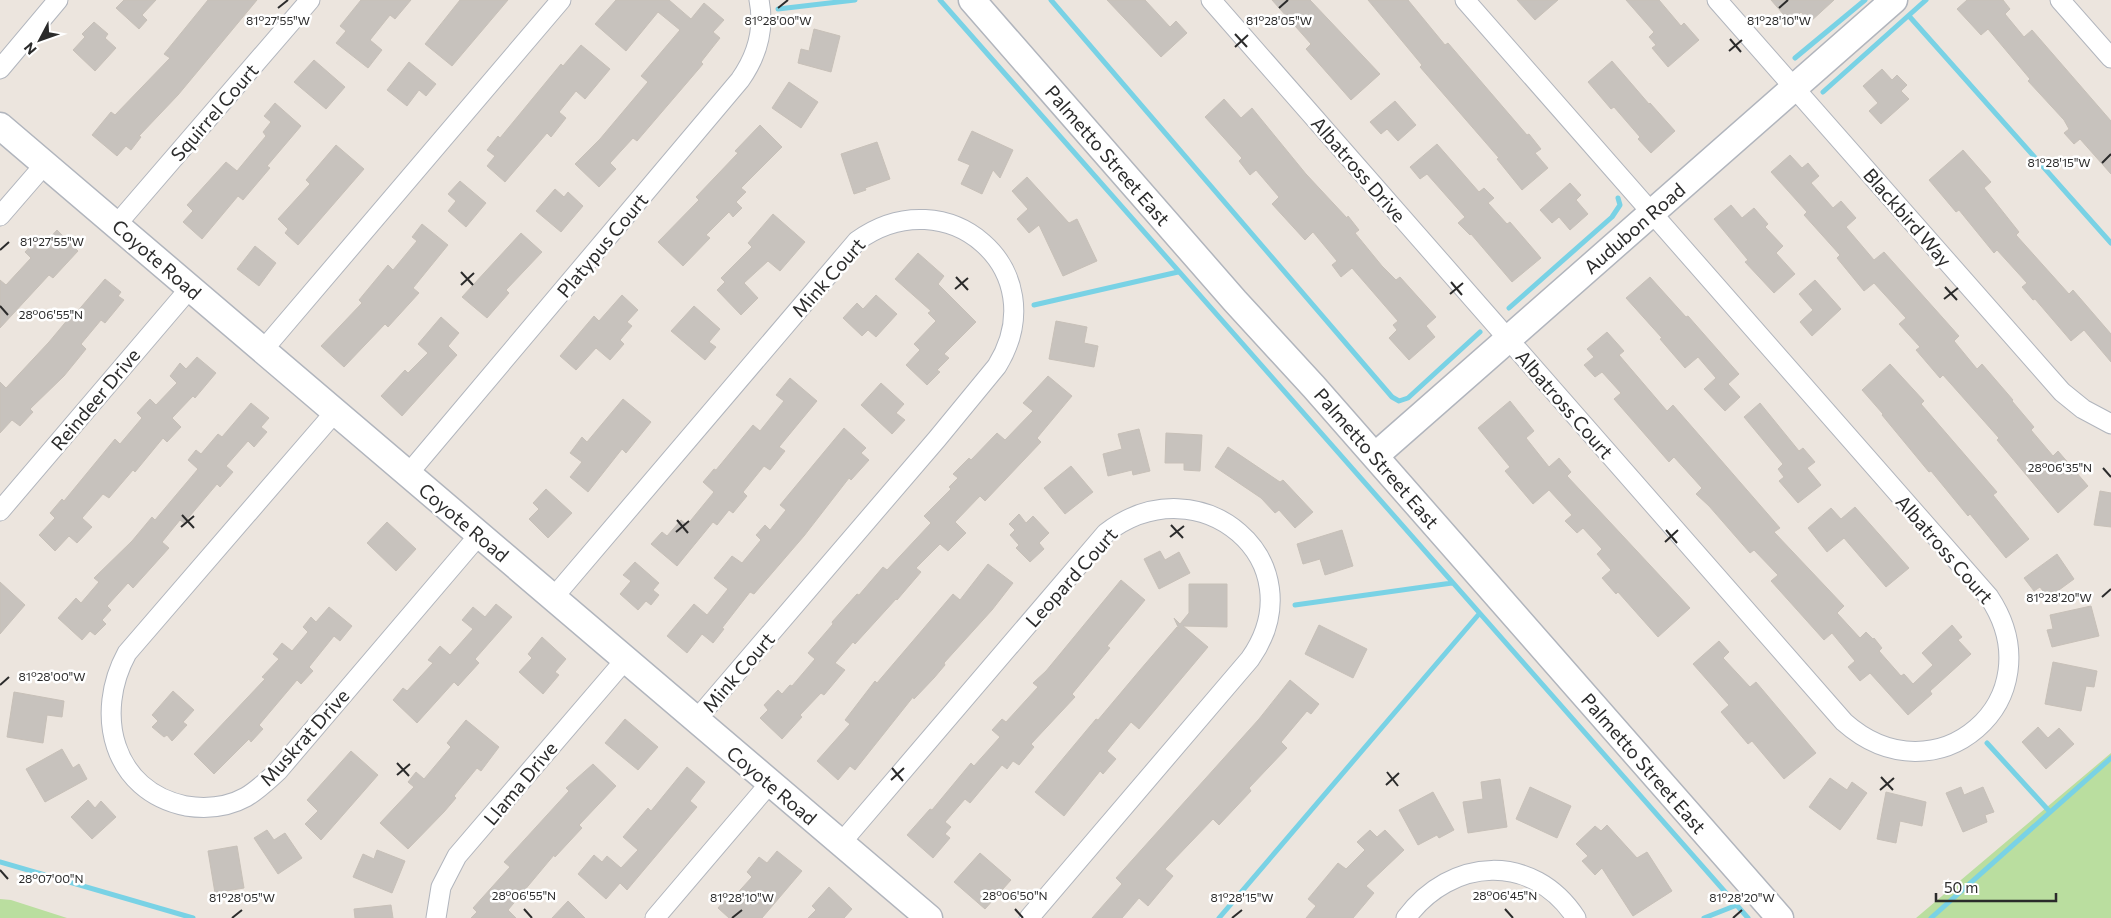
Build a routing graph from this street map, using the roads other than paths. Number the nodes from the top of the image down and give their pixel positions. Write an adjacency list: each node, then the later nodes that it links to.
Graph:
1 (58, 0): 12 (street)
2 (310, 0): 18 (street, Squirrel Court)
3 (561, 0): 21 (street)
4 (759, 0): 25 (street, Platypus Court)
5 (972, 0): 24 (street, Palmetto Street East)
6 (1211, 0): 20 (street, Albatross Drive)
7 (1465, 0): 16 (street)
8 (1717, 0): 13 (street, Blackbird Way)
9 (1894, 0): 13 (street, Audubon Road)
10 (2060, 0): 11 (street)
11 (2111, 58)
12 (0, 68)
13 (1794, 87): 16 (street, Audubon Road); 23 (street, Blackbird Way)
14 (0, 126): 15 (street, Coyote Road)
15 (45, 164): 17 (street); 18 (street, Coyote Road)
16 (1651, 212): 20 (street, Audubon Road); 20 (street, Albatross Court)
17 (0, 216)
18 (117, 224): 19 (street, Coyote Road)
19 (190, 288): 21 (street, Coyote Road); 26 (street, Reindeer Drive)
20 (1508, 338): 24 (street, Audubon Road)
21 (262, 350): 22 (street, Coyote Road)
22 (335, 412): 25 (street, Coyote Road); 27 (street, Muskrat Drive)
23 (2111, 424)
24 (1375, 456): 39 (street, Palmetto Street East)
25 (408, 474): 27 (street, Coyote Road)
26 (0, 511)
27 (479, 535): 28 (street, Coyote Road)
28 (553, 598): 29 (street, Coyote Road); 30 (street, Mink Court)
29 (625, 660): 30 (street, Coyote Road); 34 (street, Llama Drive)
30 (696, 720): 31 (street, Coyote Road)
31 (770, 783): 32 (street, Coyote Road); 35 (street)
32 (841, 843): 33 (street, Coyote Road); 36 (street, Leopard Court)
33 (915, 914)
34 (436, 918)
35 (654, 918)
36 (1029, 918)
37 (1406, 918): 38 (street)
38 (1576, 918)
39 (1780, 918)

